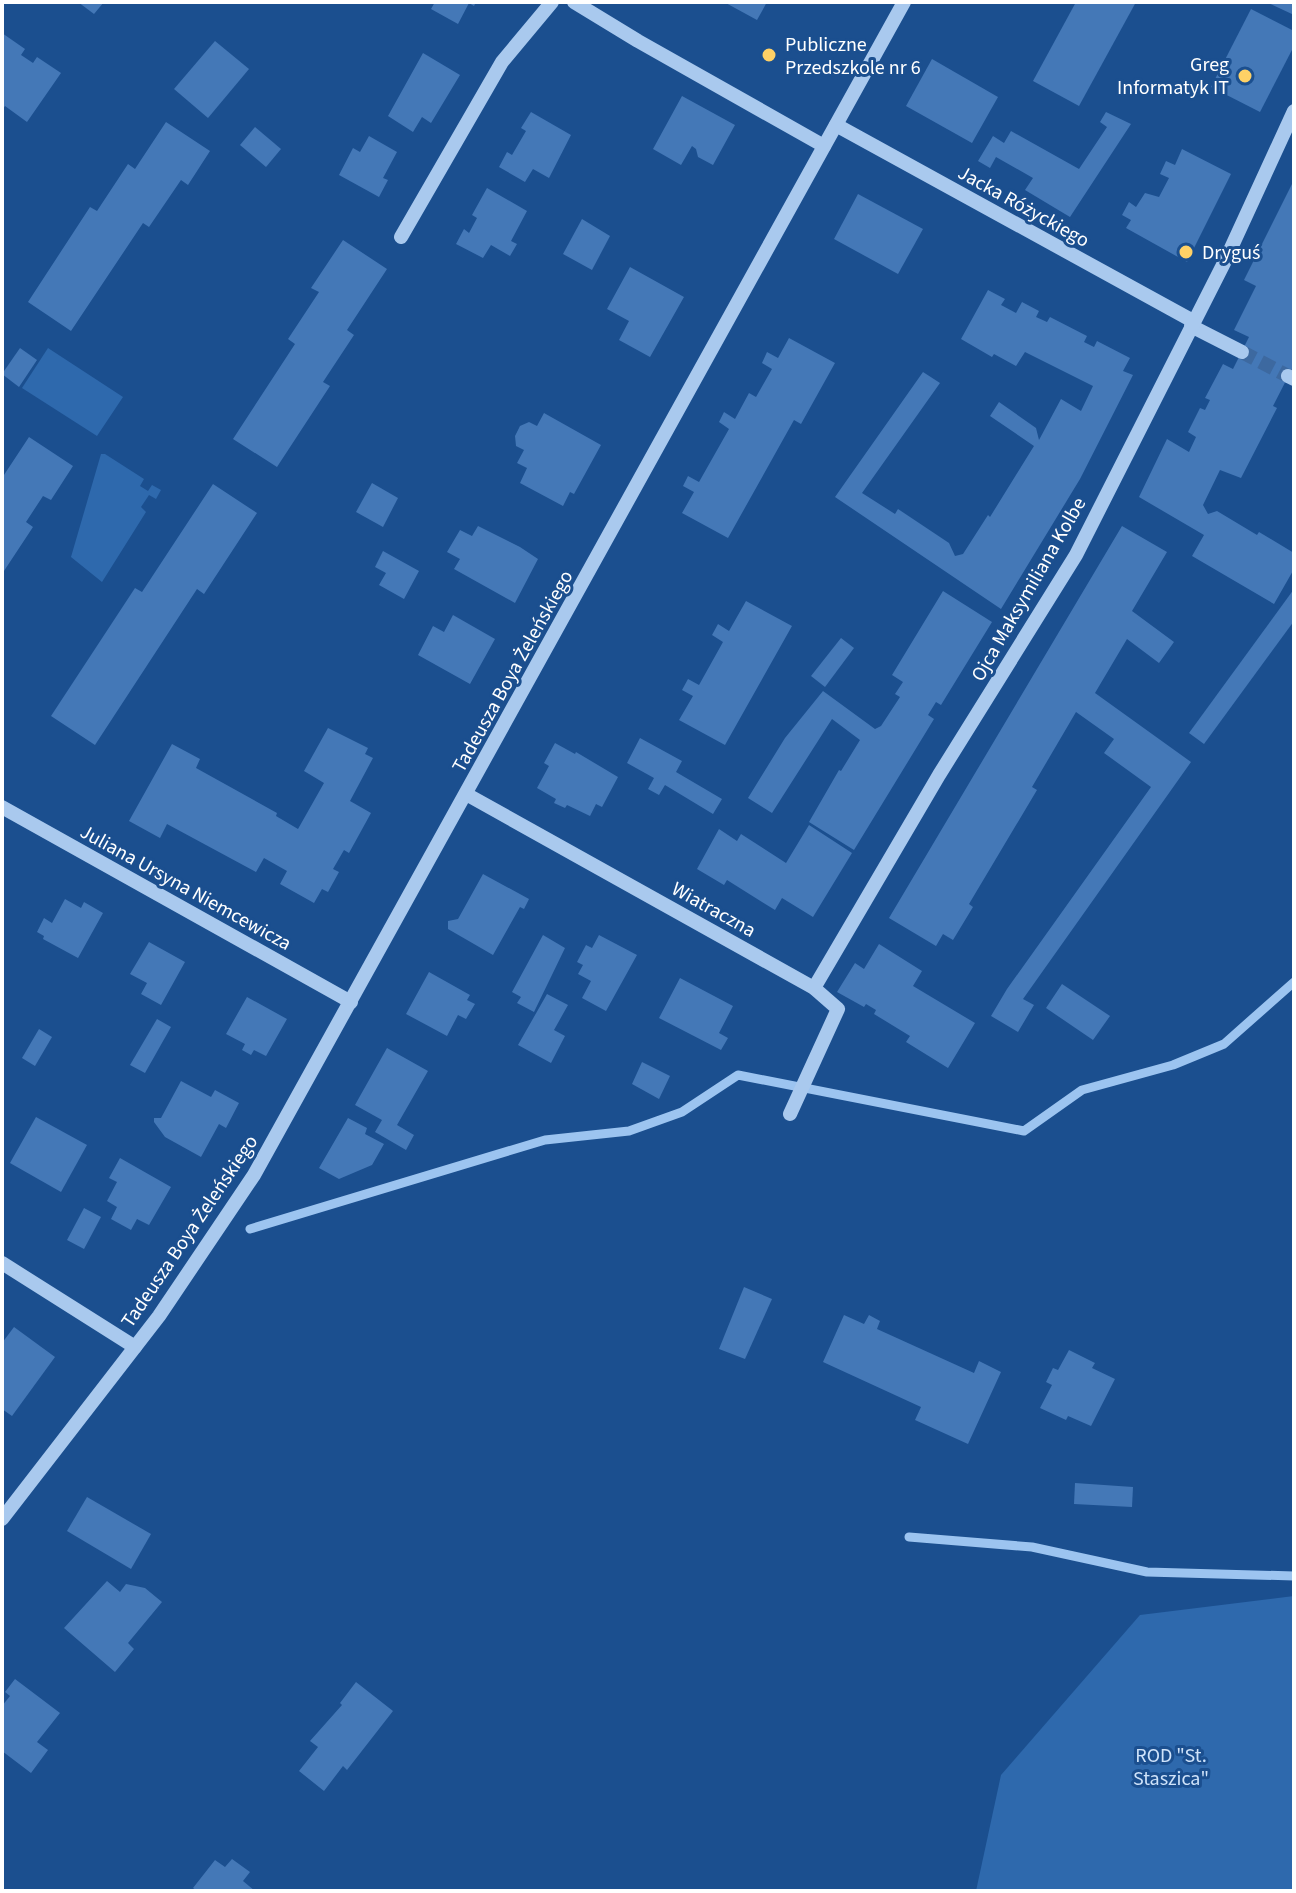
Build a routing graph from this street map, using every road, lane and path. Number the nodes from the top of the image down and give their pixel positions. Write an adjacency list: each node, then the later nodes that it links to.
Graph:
1 (552, 2): 7 (street)
2 (574, 2): 6 (street)
3 (904, 2): 5 (street, Tadeusza Boya Żeleńskiego)
4 (1294, 111): 8 (street, Ojca Maksymiliana Kolbe)
5 (836, 125): 6 (street, Tadeusza Boya Żeleńskiego); 8 (street, Jacka Różyckiego)
6 (824, 146): 10 (street, Tadeusza Boya Żeleńskiego)
7 (401, 237)
8 (1192, 324): 9 (street, Jacka Różyckiego); 12 (street, Ojca Maksymiliana Kolbe)
9 (1242, 352)
10 (466, 794): 12 (street, Wiatraczna); 13 (street, Tadeusza Boya Żeleńskiego)
11 (2, 807): 13 (street, Juliana Ursyna Niemcewicza)
12 (814, 988): 14 (street, Wiatraczna)
13 (351, 1002): 16 (street, Tadeusza Boya Żeleńskiego)
14 (790, 1114)
15 (2, 1263): 16 (street, Tadeusza Boya Żeleńskiego)
16 (135, 1347): 17 (street, Tadeusza Boya Żeleńskiego)
17 (2, 1519)

